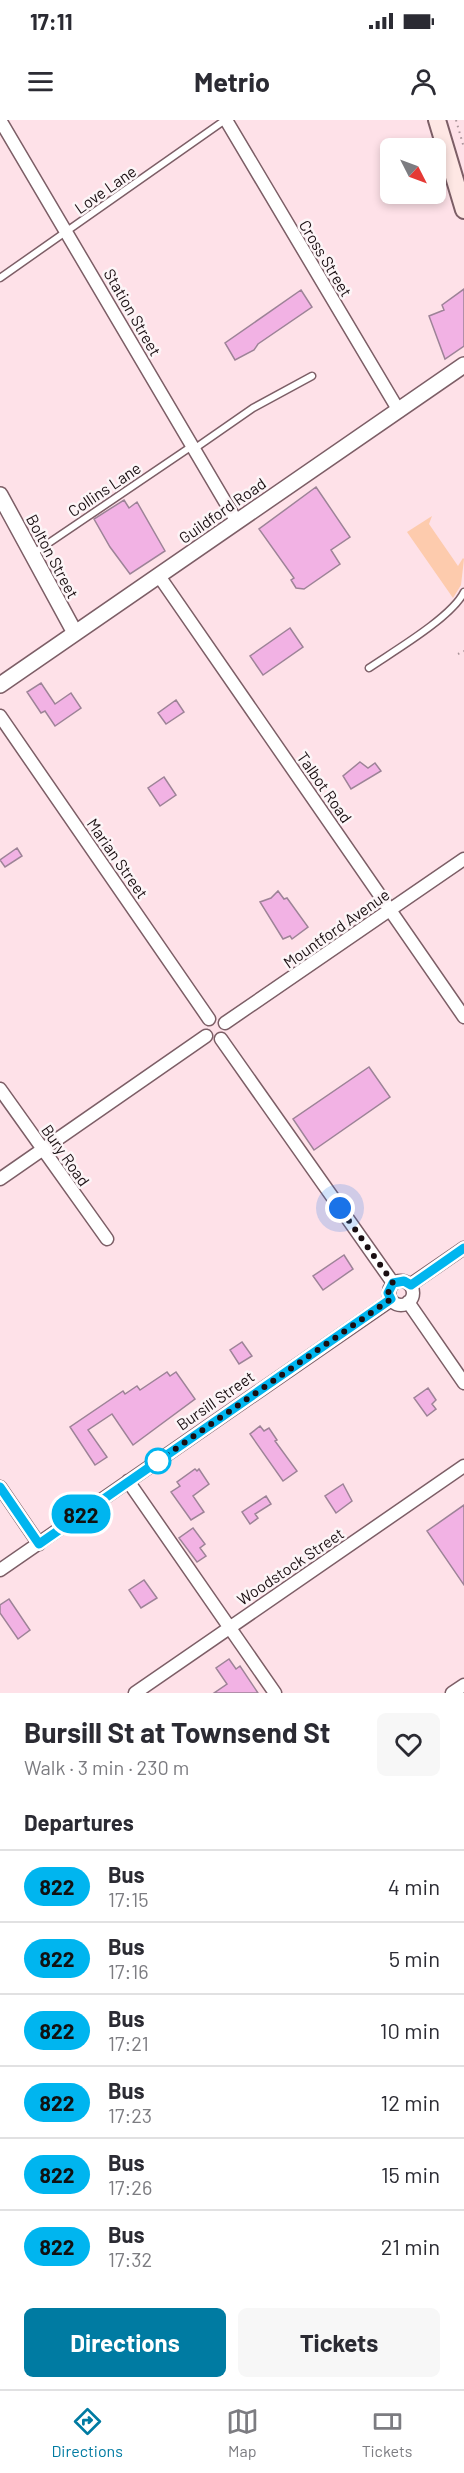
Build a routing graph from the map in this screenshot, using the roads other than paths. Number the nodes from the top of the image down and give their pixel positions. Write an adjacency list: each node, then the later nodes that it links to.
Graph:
1 (0, 120): 5 (street, Station Street)
2 (226, 120): 5 (lane, Love Lane); 9 (street, Cross Street)
3 (436, 120): 4 (main road)
4 (464, 210)
5 (67, 232): 6 (lane, Love Lane); 10 (street, Station Street)
6 (0, 278)
7 (464, 365): 9 (street, Guildford Road)
8 (312, 376): 10 (lane, Collins Lane)
9 (399, 411): 12 (street, Guildford Road)
10 (193, 447): 12 (street, Station Street); 13 (lane, Collins Lane)
11 (0, 495): 13 (street, Bolton Street)
12 (237, 522): 14 (street, Guildford Road)
13 (32, 554): 16 (street, Bolton Street)
14 (159, 576): 16 (street, Guildford Road); 21 (street, Talbot Road)
15 (464, 592): 17 (lane)
16 (75, 633): 18 (street, Guildford Road)
17 (369, 668)
18 (0, 685)
19 (0, 716): 23 (street, Marian Street)
20 (464, 859): 21 (street, Mountford Avenue)
21 (390, 910): 22 (street, Talbot Road); 24 (street, Mountford Avenue)
22 (464, 1017)
23 (209, 1019): 24 (street); 25 (street)
24 (225, 1023): 26 (street)
25 (206, 1036): 26 (street); 28 (street)
26 (221, 1039): 32 (street)
27 (0, 1089): 28 (street, Bury Road)
28 (42, 1149): 29 (street); 30 (street, Bury Road)
29 (0, 1179)
30 (106, 1239)
31 (464, 1248): 33 (street)
32 (393, 1283): 33 (street); 34 (street)
33 (411, 1285): 35 (street)
34 (391, 1299): 35 (street); 38 (street, Bursill Street)
35 (408, 1302): 36 (street)
36 (464, 1383)
37 (464, 1466): 42 (street, Woodstock Street)
38 (128, 1481): 40 (street, Bursill Street); 42 (street)
39 (0, 1487): 40 (street)
40 (39, 1544): 41 (street, Bursill Street)
41 (0, 1570)
42 (229, 1627): 44 (street, Woodstock Street); 45 (street)
43 (464, 1685): 46 (street)
44 (135, 1693)
45 (275, 1693)
46 (452, 1693)

